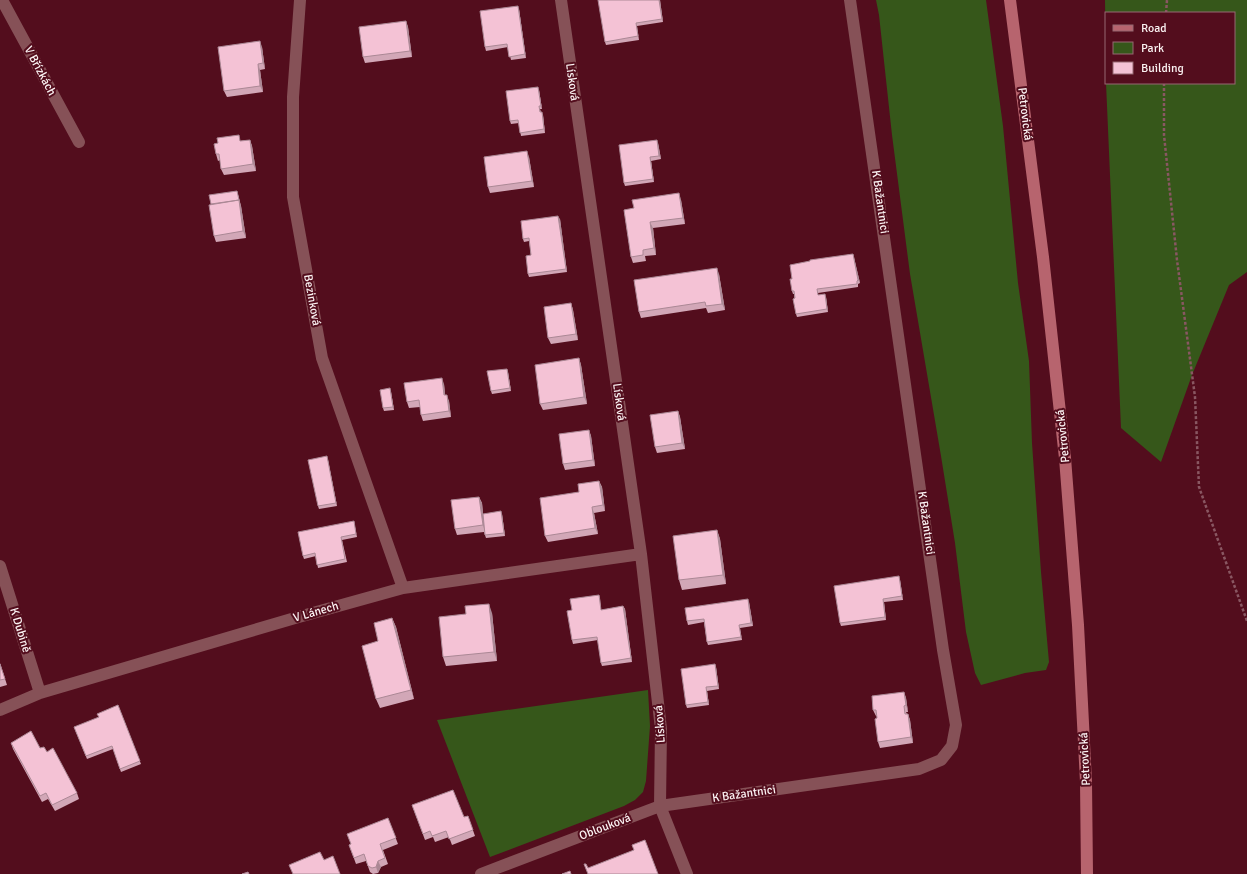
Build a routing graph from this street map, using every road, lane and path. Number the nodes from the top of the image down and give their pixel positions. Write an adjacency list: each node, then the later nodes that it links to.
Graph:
1 (2, 0): 9 (street, V Břízkách)
2 (300, 0): 12 (street, Bezinková)
3 (560, 0): 10 (street, Lísková)
4 (850, 0): 16 (street, K Bažantnici)
5 (1010, 0): 19 (main road, Petrovická)
6 (1167, 0): 7 (path)
7 (1166, 12)
8 (1164, 84): 13 (path)
9 (79, 142)
10 (641, 554): 12 (street, V Lánech); 16 (street, Lísková)
11 (0, 566): 14 (street, K Dubině)
12 (403, 588): 14 (street, V Lánech)
13 (1247, 621)
14 (40, 693): 15 (street, V Lánech)
15 (0, 710)
16 (660, 806): 17 (street, Oblouková); 18 (street)
17 (481, 874)
18 (687, 874)
19 (1087, 874)

